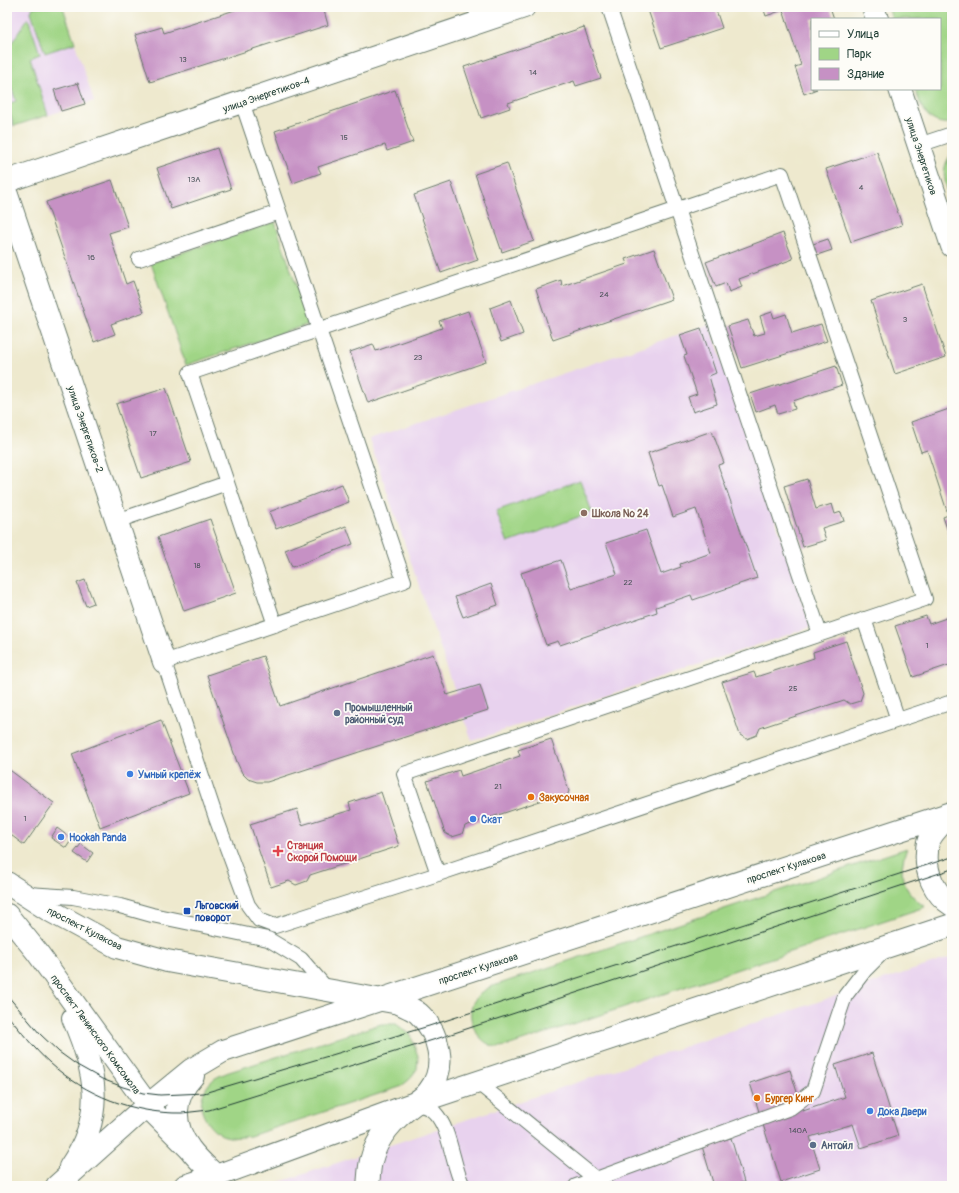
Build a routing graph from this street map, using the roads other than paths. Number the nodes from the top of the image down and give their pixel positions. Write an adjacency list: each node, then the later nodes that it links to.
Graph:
1 (524, 7): 4 (main road, улица Энергетиков-4)
2 (608, 7): 12 (lane)
3 (873, 7): 5 (main road)
4 (477, 14): 7 (main road, улица Энергетиков-4)
5 (877, 18)
6 (900, 90): 9 (main road, улица Энергетиков)
7 (242, 102): 10 (main road, улица Энергетиков-4); 13 (lane)
8 (952, 134): 9 (lane)
9 (918, 145): 14 (main road, улица Энергетиков)
10 (7, 181)
11 (7, 196): 18 (main road, улица Энергетиков-2)
12 (677, 210): 16 (lane); 19 (lane); 21 (lane)
13 (279, 212): 15 (lane); 16 (lane)
14 (952, 246)
15 (139, 259)
16 (319, 330): 17 (lane); 20 (lane)
17 (228, 483): 18 (lane); 20 (lane)
18 (117, 521): 22 (main road, улица Энергетиков-2)
19 (864, 620): 21 (lane); 24 (lane)
20 (275, 625): 22 (lane)
21 (820, 634): 26 (lane)
22 (164, 662): 26 (lane)
23 (952, 702): 24 (lane)
24 (898, 720): 26 (lane)
25 (952, 814): 28 (main road); 34 (main road, проспект Кулакова)
26 (438, 874)
27 (15, 888): 33 (main road, проспект Кулакова); 33 (lane)
28 (952, 904)
29 (7, 915): 32 (main road, проспект Ленинского Комсомола)
30 (952, 925): 31 (main road)
31 (888, 946): 36 (main road); 40 (lane)
32 (37, 952): 38 (main road, проспект Ленинского Комсомола); 42 (main road)
33 (329, 990): 34 (main road, проспект Кулакова)
34 (380, 1000): 35 (main road); 37 (main road)
35 (223, 1051): 38 (main road); 39 (main road)
36 (477, 1082): 37 (main road); 40 (lane)
37 (415, 1103): 41 (main road); 44 (main road); 45 (lane)
38 (148, 1106): 39 (main road, проспект Ленинского Комсомола); 42 (main road)
39 (190, 1149): 41 (main road)
40 (596, 1180): 46 (lane)
41 (222, 1181): 43 (main road)
42 (57, 1186)
43 (185, 1186)
44 (368, 1186)
45 (463, 1186)
46 (576, 1186)

